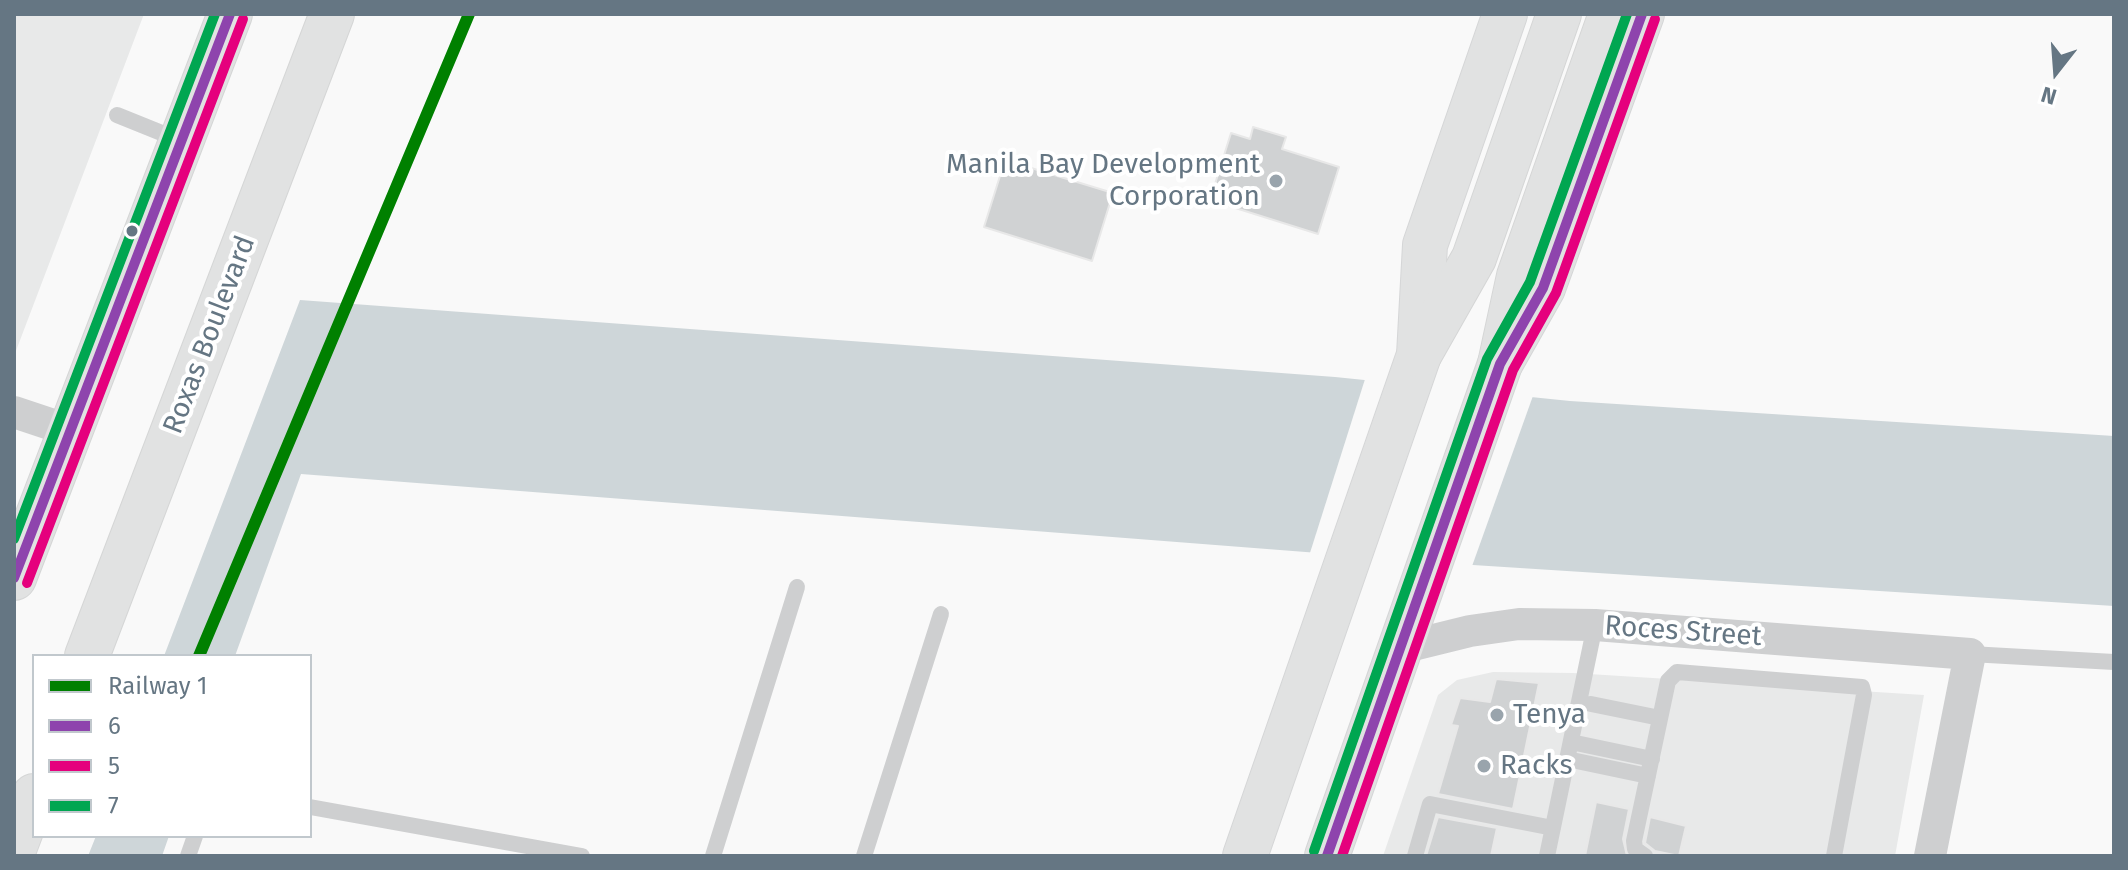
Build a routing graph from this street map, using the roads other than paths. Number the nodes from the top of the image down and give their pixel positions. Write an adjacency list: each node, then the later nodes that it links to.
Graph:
1 (230, 14): 8 (main road)
2 (332, 14): 18 (main road, Roxas Boulevard)
3 (1505, 14): 9 (main road)
4 (1559, 14): 9 (main road)
5 (1611, 14): 10 (main road)
6 (1642, 14): 10 (main road)
7 (117, 115): 8 (lane)
8 (182, 141): 12 (main road)
9 (1417, 362): 34 (main road)
10 (1498, 369): 17 (main road)
11 (14, 412): 12 (street)
12 (71, 431): 13 (main road)
13 (14, 578)
14 (797, 587): 32 (lane)
15 (941, 614): 33 (lane)
16 (1595, 625): 17 (street, Roces Street); 19 (street, Roces Street); 23 (lane)
17 (1397, 649): 35 (main road)
18 (88, 654)
19 (1970, 654): 20 (lane); 40 (street)
20 (2114, 662)
21 (1591, 704): 22 (lane)
22 (1660, 718): 25 (lane); 39 (lane)
23 (1571, 742): 24 (lane); 25 (lane)
24 (1567, 759): 26 (lane); 29 (lane)
25 (1652, 759): 26 (lane)
26 (1648, 776): 38 (lane)
27 (32, 801): 30 (main road)
28 (312, 807): 31 (lane)
29 (1553, 828): 36 (lane); 37 (lane)
30 (14, 849)
31 (582, 856)
32 (713, 856)
33 (864, 856)
34 (1245, 856)
35 (1327, 856)
36 (1415, 856)
37 (1547, 856)
38 (1645, 856)
39 (1834, 856)
40 (1930, 856)

